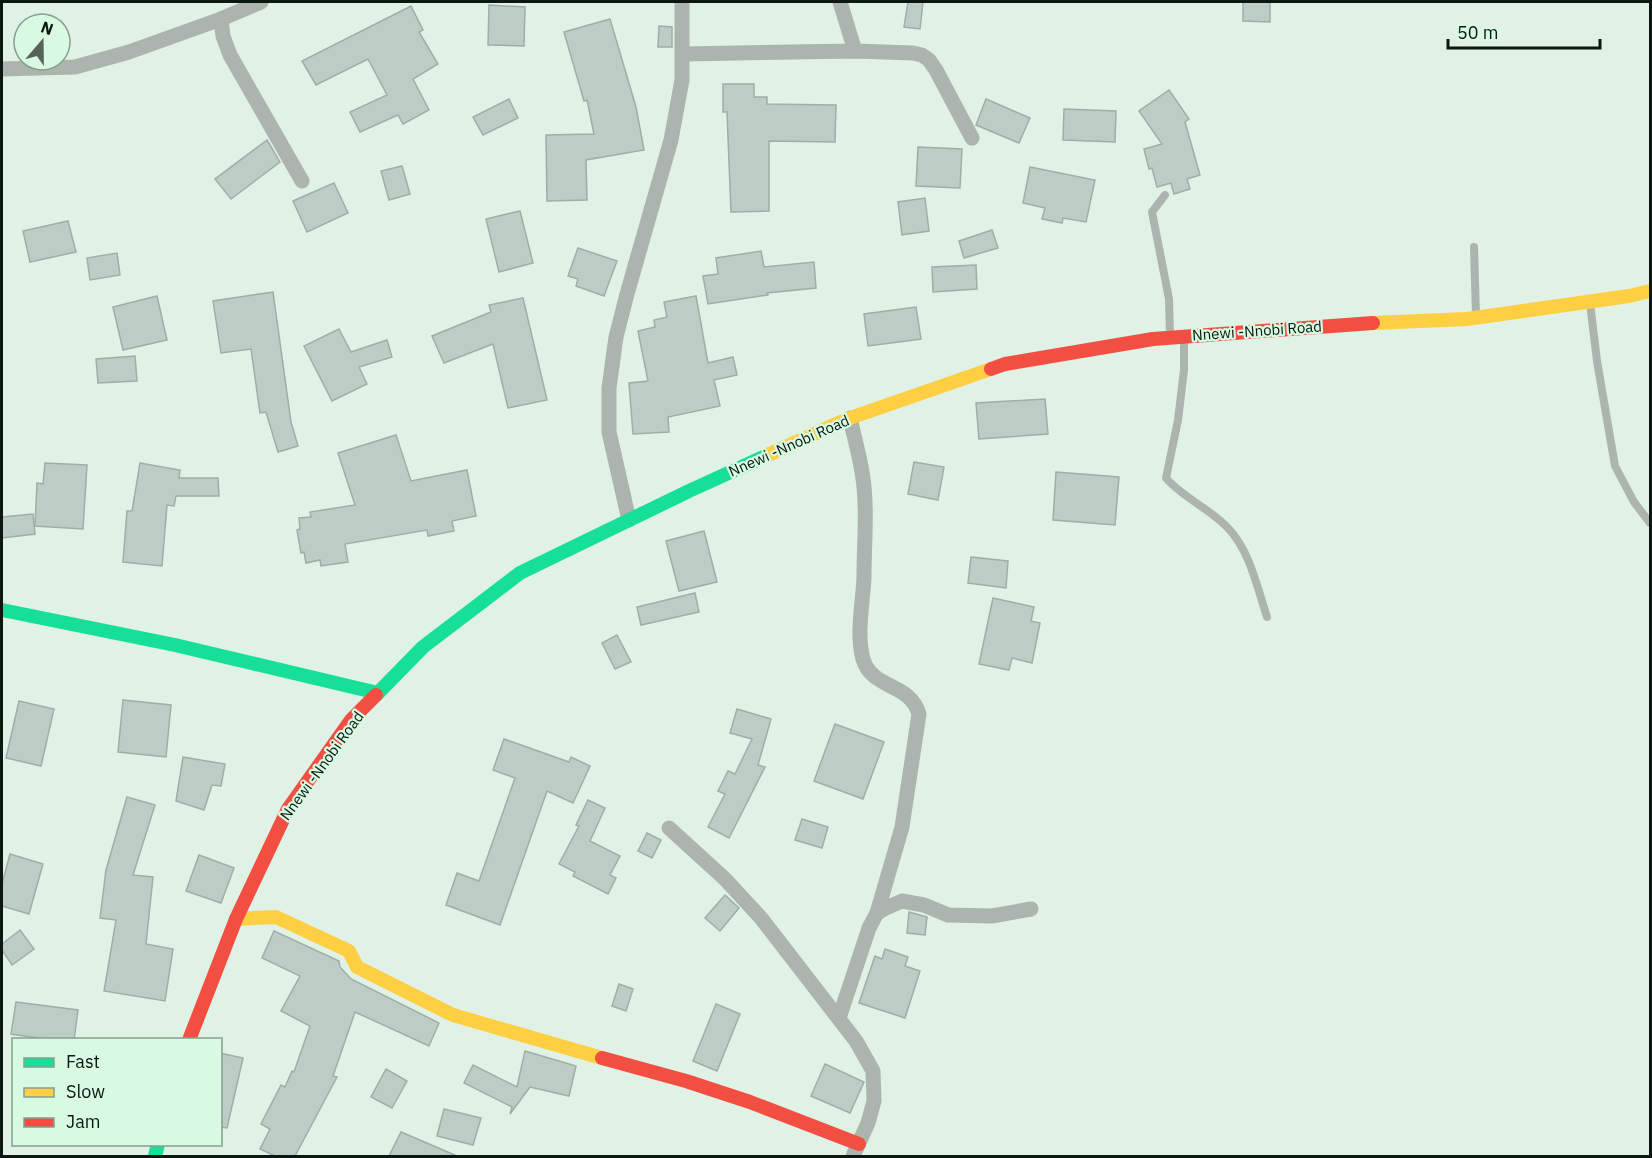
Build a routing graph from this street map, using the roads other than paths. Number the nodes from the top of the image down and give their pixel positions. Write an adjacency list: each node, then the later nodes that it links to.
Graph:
1 (261, 2): 4 (street)
2 (682, 2): 6 (street)
3 (840, 2): 5 (street)
4 (221, 19): 7 (street); 9 (street)
5 (855, 51): 6 (street); 8 (street)
6 (683, 54): 17 (street)
7 (2, 69)
8 (972, 138)
9 (302, 181)
10 (1165, 195): 15 (lane)
11 (1474, 247): 14 (lane)
12 (1650, 291): 13 (main road, Nnewi -Nnobi Road)
13 (1590, 302): 14 (main road, Nnewi -Nnobi Road); 18 (lane)
14 (1476, 318): 15 (main road, Nnewi -Nnobi Road)
15 (1177, 337): 16 (main road, Nnewi -Nnobi Road); 20 (lane)
16 (850, 418): 17 (main road, Nnewi -Nnobi Road); 24 (street)
17 (629, 520): 21 (main road, Nnewi -Nnobi Road)
18 (1650, 523)
19 (2, 610): 21 (main road)
20 (1267, 617)
21 (378, 693): 25 (main road, Nnewi -Nnobi Road)
22 (669, 828): 26 (street)
23 (1031, 909): 24 (street)
24 (877, 914): 26 (street)
25 (236, 919): 27 (main road, Nnewi -Nnobi Road); 28 (main road)
26 (839, 1018): 28 (street)
27 (190, 1038)
28 (856, 1150)

